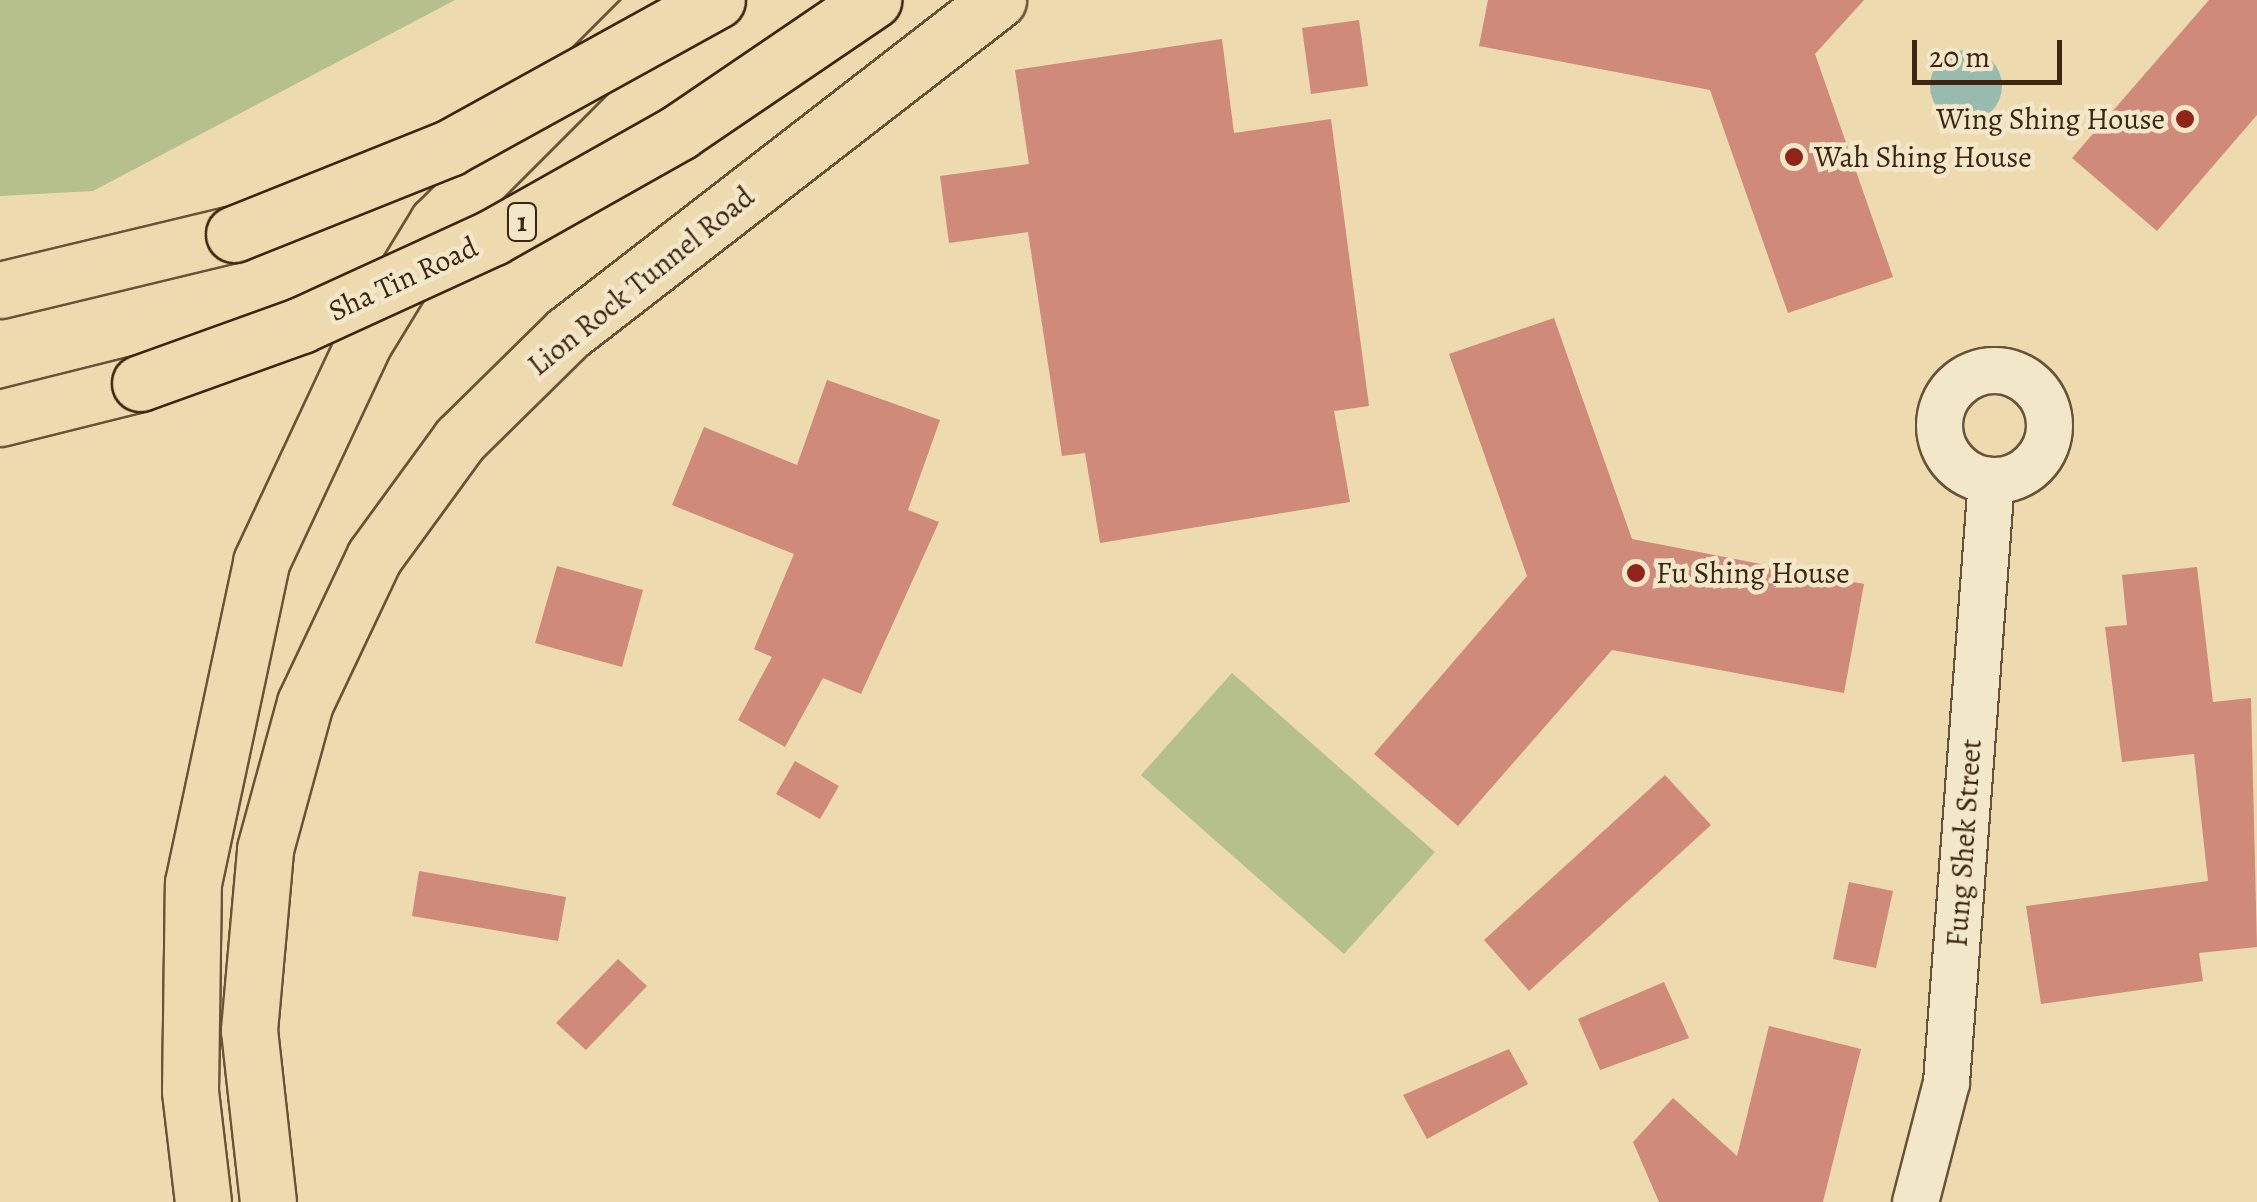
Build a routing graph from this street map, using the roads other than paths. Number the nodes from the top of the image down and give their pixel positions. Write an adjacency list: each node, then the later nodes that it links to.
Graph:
1 (660, 0): 8 (main road)
2 (716, 0): 5 (main road, bridge)
3 (873, 0): 6 (main road, Sha Tin Road / 1, bridge)
4 (998, 0): 9 (main road, Lion Rock Tunnel Road)
5 (0, 290)
6 (0, 418)
7 (1991, 480): 10 (street, Fung Shek Street)
8 (203, 1202)
9 (268, 1202)
10 (1915, 1202)

